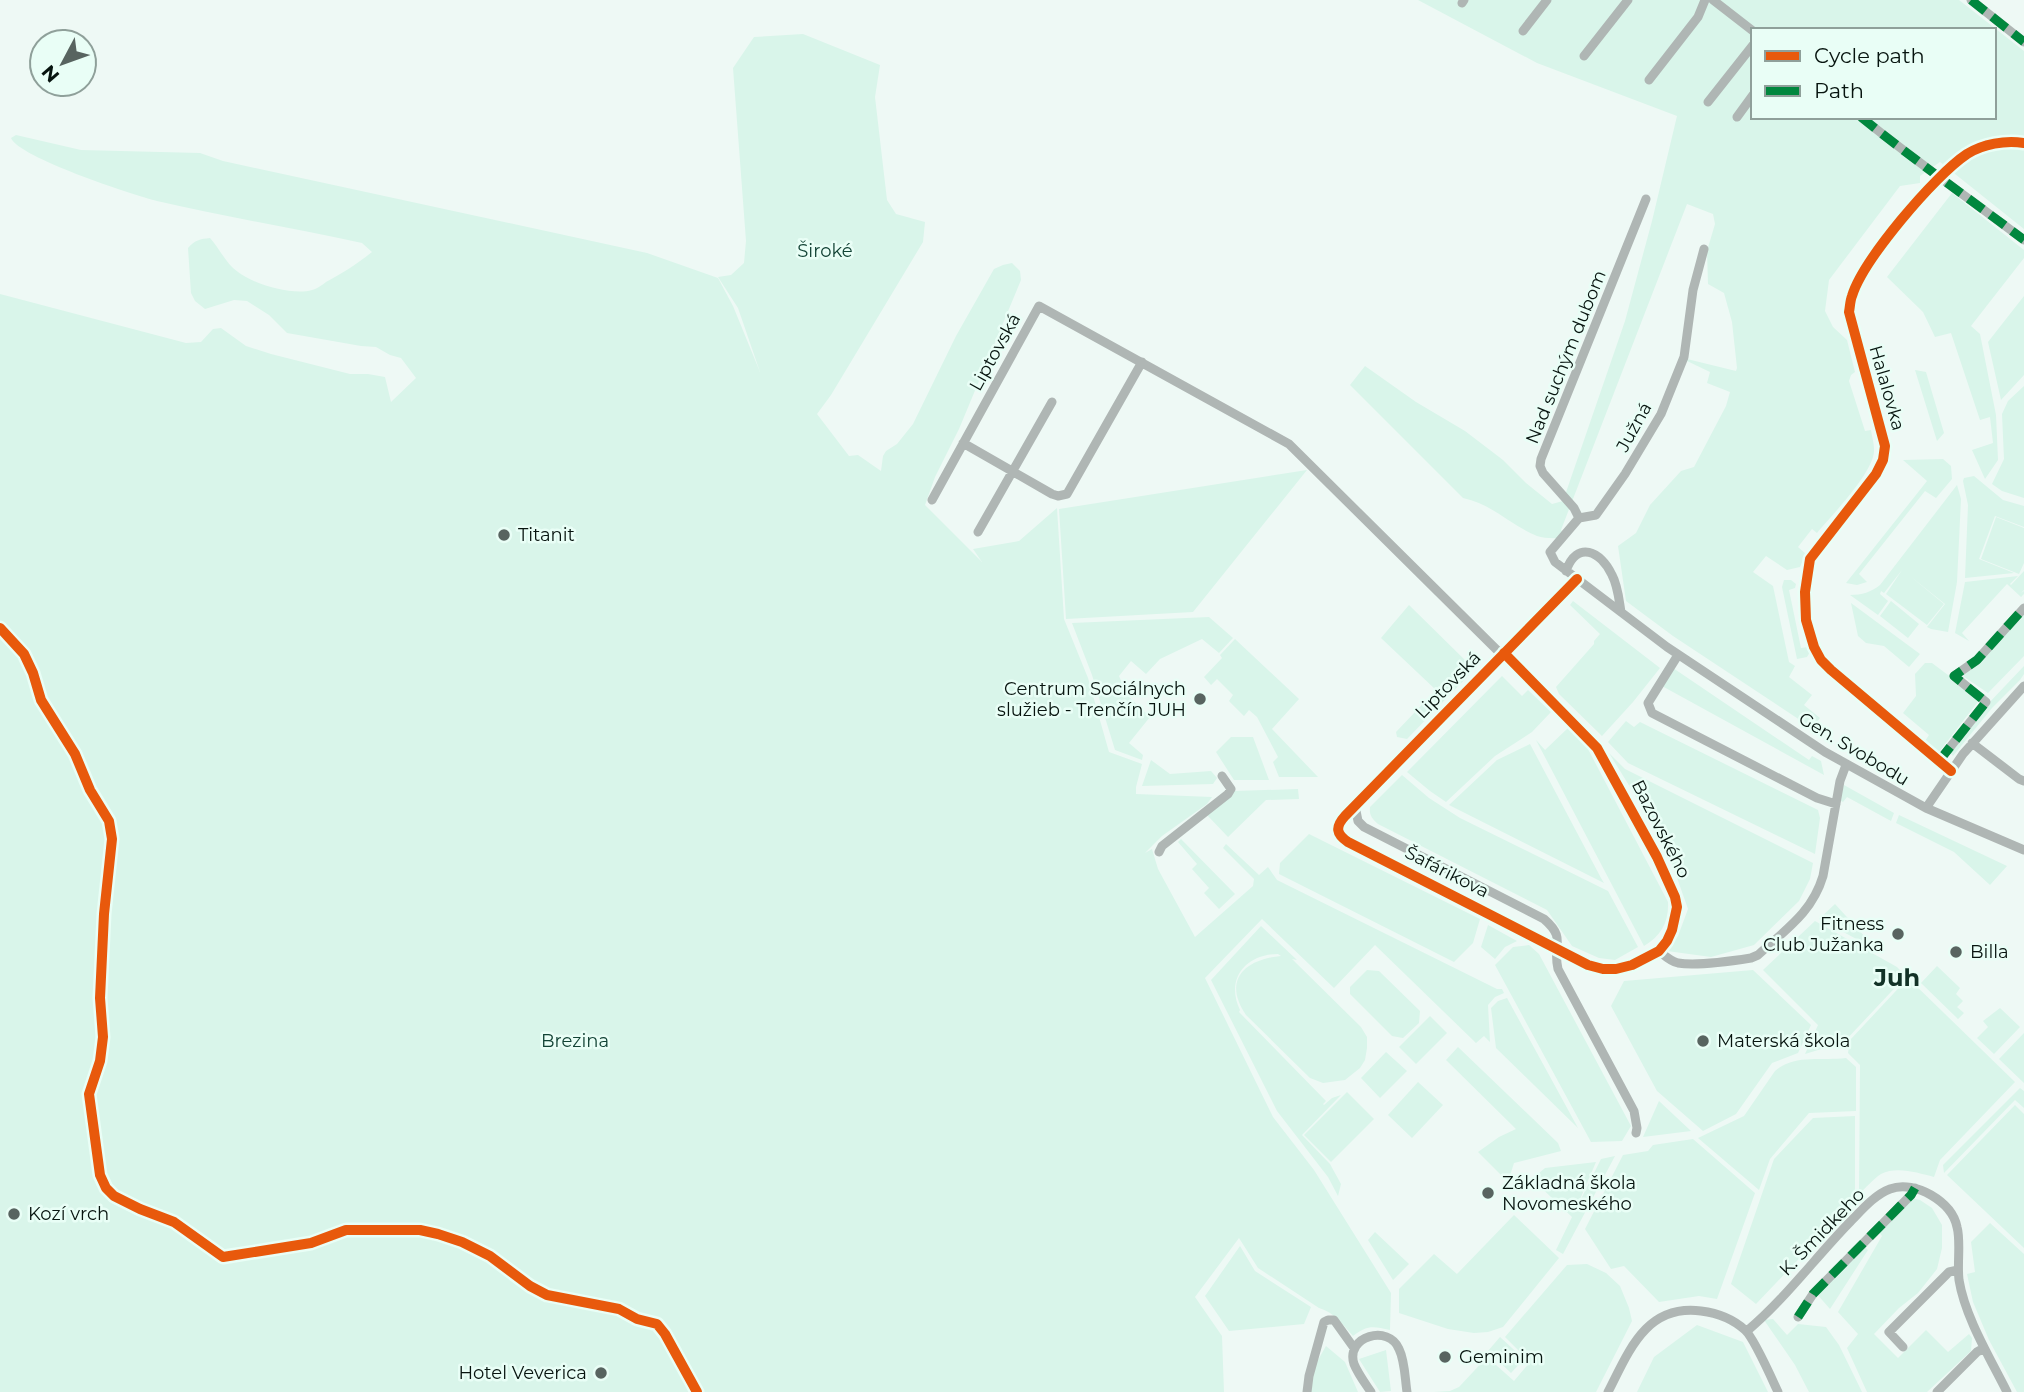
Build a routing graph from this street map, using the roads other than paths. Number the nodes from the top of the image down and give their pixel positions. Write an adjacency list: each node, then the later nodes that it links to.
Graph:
1 (1547, 0): 7 (street)
2 (1628, 0): 10 (street)
3 (1705, 0): 11 (street)
4 (1713, 0): 6 (street)
5 (1971, 0): 8 (street)
6 (1751, 29)
7 (1523, 31)
8 (2024, 42)
9 (1751, 48): 13 (street)
10 (1584, 56)
11 (1648, 80)
12 (1751, 98): 14 (street)
13 (1707, 102)
14 (1737, 117)
15 (1863, 119): 17 (street)
16 (2024, 142): 17 (street, Halalovka)
17 (1941, 177): 19 (street); 36 (street, Halalovka)
18 (1646, 199): 26 (street, Nad suchým dubom)
19 (2024, 240)
20 (1704, 249): 26 (street, Južná)
21 (1142, 362): 23 (street, Liptovská); 24 (street); 32 (street, Liptovská)
22 (1052, 402): 24 (street)
23 (962, 443): 24 (street); 25 (street, Liptovská)
24 (1012, 472): 27 (street)
25 (932, 500)
26 (1579, 518): 28 (street, Južná)
27 (978, 532)
28 (1566, 571): 29 (street); 31 (street)
29 (1577, 579): 31 (street, Gen. Svobodu); 32 (street, Liptovská)
30 (2024, 608): 36 (street)
31 (1621, 612): 33 (street, Gen. Svobodu)
32 (1503, 654): 42 (street, Liptovská); 48 (street, Bazovského)
33 (1678, 654): 37 (street, Gen. Svobodu); 41 (street)
34 (2024, 686): 35 (street)
35 (1972, 743): 38 (street); 40 (street)
36 (1939, 761): 38 (street, Halalovka)
37 (1846, 765): 41 (street); 43 (street, Gen. Svobodu)
38 (1951, 771): 43 (street)
39 (1222, 776): 46 (street)
40 (2024, 781)
41 (1836, 804): 48 (street)
42 (1355, 806): 44 (street, Liptovská); 47 (street, Šafárikova)
43 (1926, 808): 45 (street, Gen. Svobodu)
44 (1345, 816): 47 (street, Šafárikova)
45 (2024, 850)
46 (1159, 852)
47 (1558, 950): 48 (street); 49 (street, Šafárikova)
48 (1659, 951)
49 (1636, 1133)
50 (1915, 1188): 51 (street); 52 (street); 53 (street, K. Šmidkeho)
51 (1958, 1270): 54 (street); 56 (street)
52 (1798, 1317)
53 (1747, 1331): 60 (street); 61 (street)
54 (1903, 1347)
55 (1354, 1348): 57 (street); 58 (street); 59 (street)
56 (1984, 1348): 62 (street); 63 (street)
57 (1307, 1392)
58 (1371, 1392)
59 (1407, 1392)
60 (1608, 1392)
61 (1778, 1392)
62 (1937, 1392)
63 (2007, 1392)

